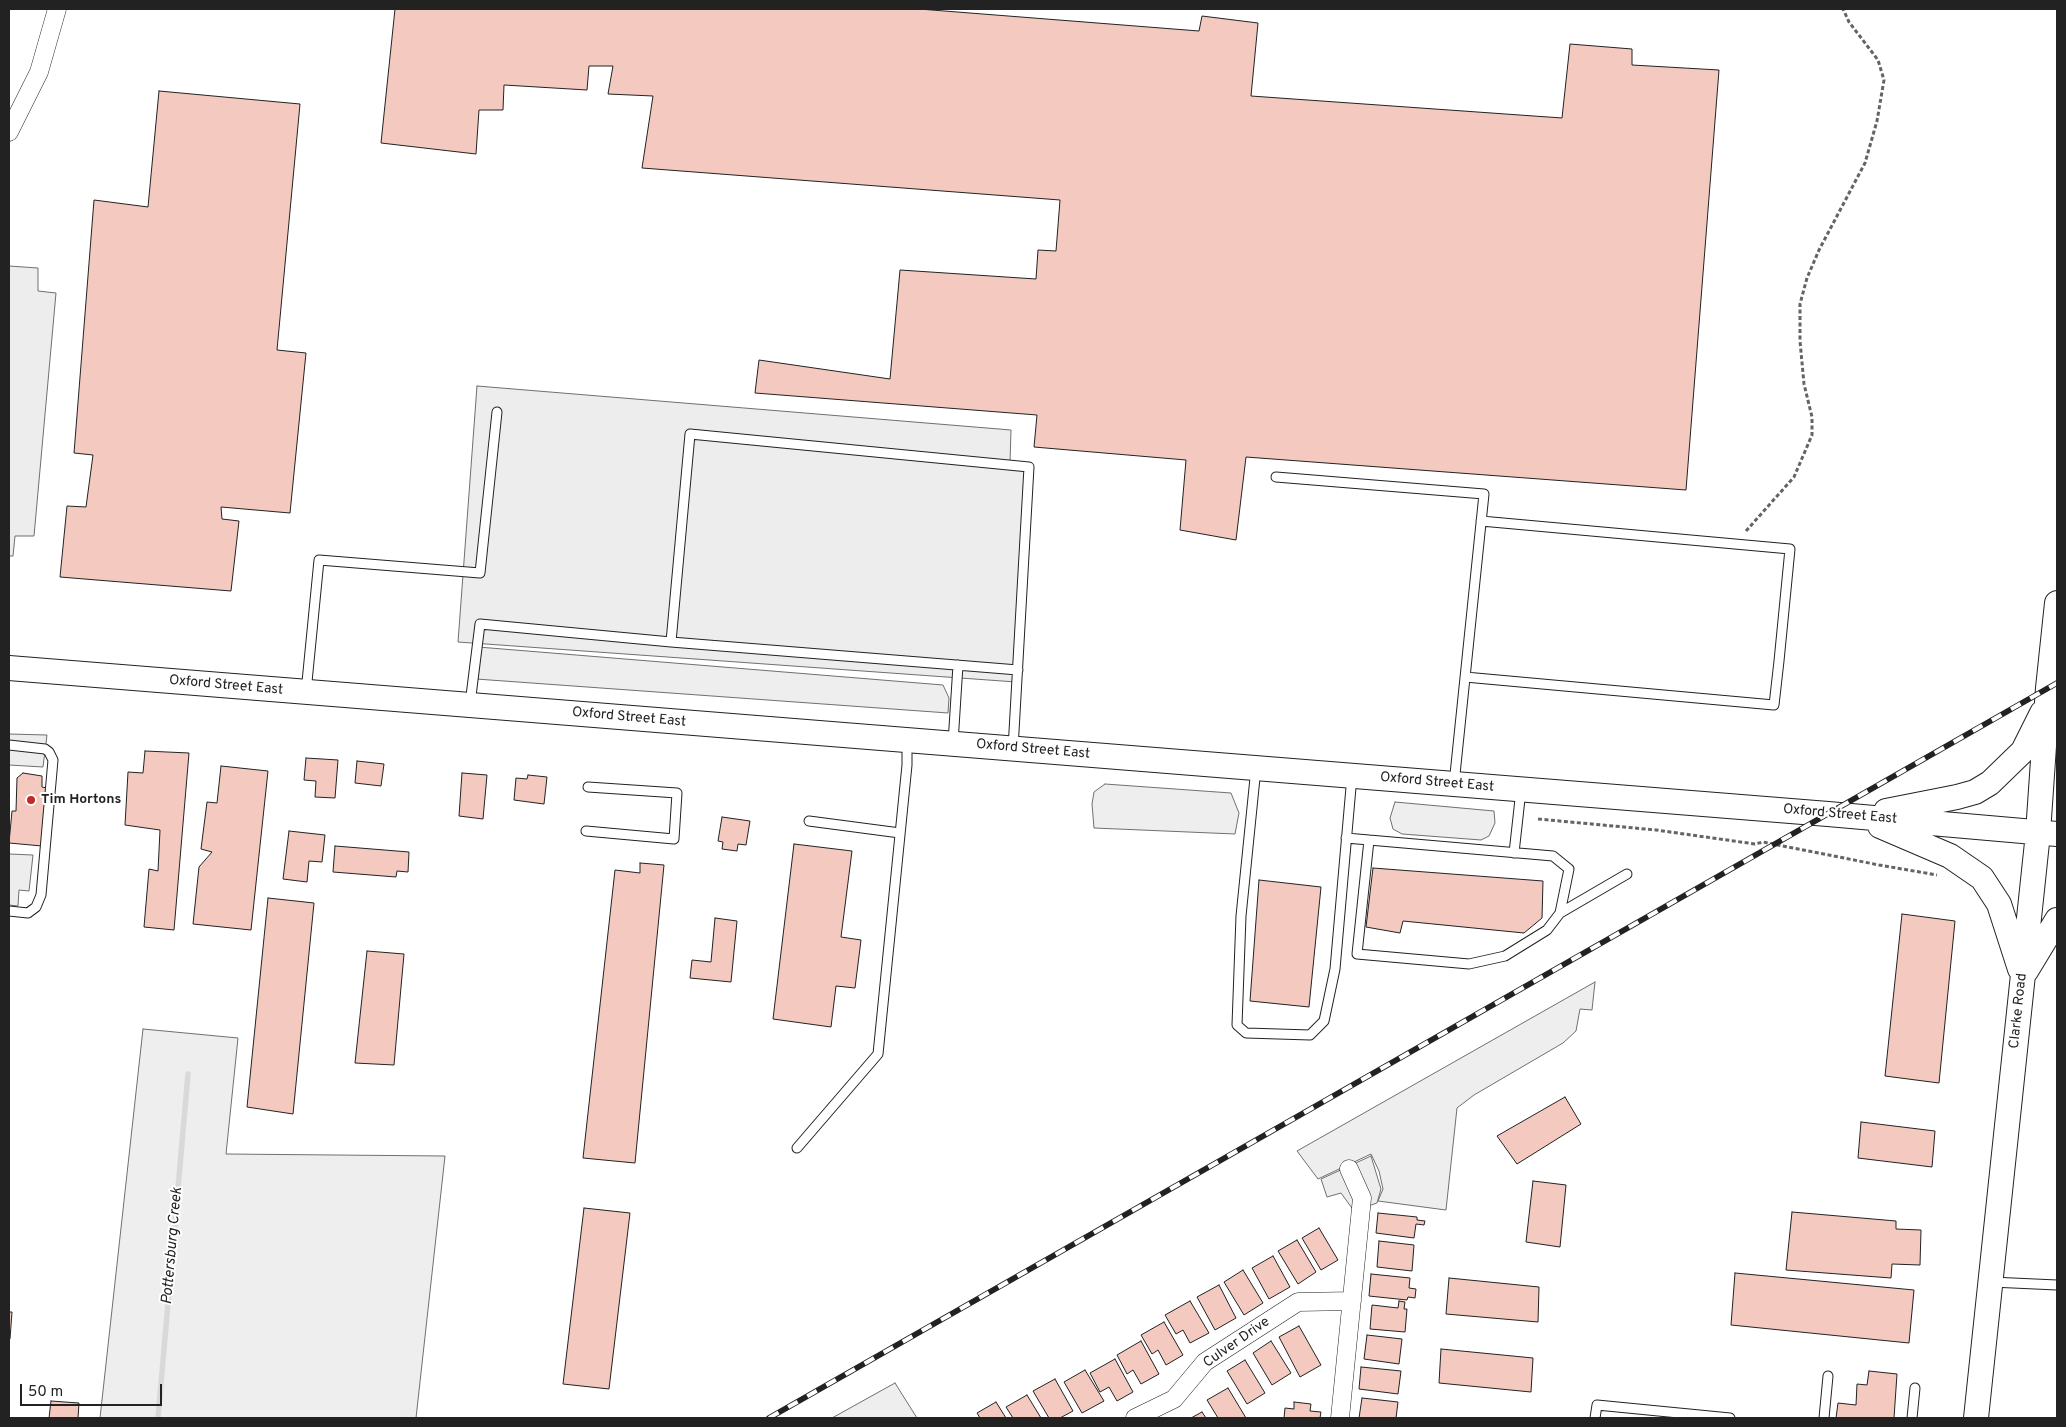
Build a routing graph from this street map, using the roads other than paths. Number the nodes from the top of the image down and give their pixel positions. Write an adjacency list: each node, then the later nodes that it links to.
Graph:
1 (57, 9): 2 (street)
2 (9, 132)
3 (497, 412): 12 (lane)
4 (1276, 476): 5 (lane)
5 (1481, 521): 11 (lane); 11 (lane)
6 (2057, 603): 13 (main road, Clarke Road)
7 (671, 642): 8 (lane); 10 (lane); 14 (lane)
8 (958, 665): 10 (lane); 17 (lane)
9 (9, 668): 12 (main road, Oxford Street East)
10 (1018, 670): 19 (lane)
11 (1465, 677): 22 (lane)
12 (306, 692): 14 (main road, Oxford Street East)
13 (2047, 702): 15 (main road); 25 (main road); 29 (main road, Clarke Road)
14 (470, 705): 16 (main road, Oxford Street East)
15 (2057, 726)
16 (907, 740): 17 (main road, Oxford Street East); 28 (lane)
17 (953, 744): 19 (main road, Oxford Street East)
18 (9, 745): 34 (lane)
19 (1013, 749): 20 (main road, Oxford Street East)
20 (1256, 768): 21 (main road, Oxford Street East); 30 (lane)
21 (1352, 776): 22 (main road, Oxford Street East); 30 (lane)
22 (1454, 784): 24 (main road, Oxford Street East)
23 (588, 787): 27 (lane)
24 (1521, 790): 25 (main road, Oxford Street East); 32 (lane)
25 (1858, 817): 29 (main road, Oxford Street East); 37 (main road)
26 (809, 821): 28 (lane)
27 (586, 831)
28 (900, 833): 38 (lane)
29 (2048, 834): 37 (main road, Clarke Road)
30 (1346, 838): 31 (lane)
31 (1369, 840): 32 (lane); 35 (lane)
32 (1514, 853): 35 (lane)
33 (1627, 874): 35 (lane)
34 (9, 911)
35 (1560, 913)
36 (2057, 920): 37 (main road)
37 (2023, 977): 40 (main road, Clarke Road)
38 (797, 1148)
39 (1349, 1169): 42 (street)
40 (1991, 1282): 41 (lane); 51 (main road, Clarke Road)
41 (2057, 1285)
42 (1352, 1301): 45 (street, Culver Drive); 46 (street)
43 (1828, 1376): 49 (lane)
44 (1915, 1388): 50 (lane)
45 (1135, 1418)
46 (1340, 1418)
47 (1595, 1418): 48 (lane)
48 (1730, 1418)
49 (1824, 1418)
50 (1912, 1418)
51 (1976, 1418)

